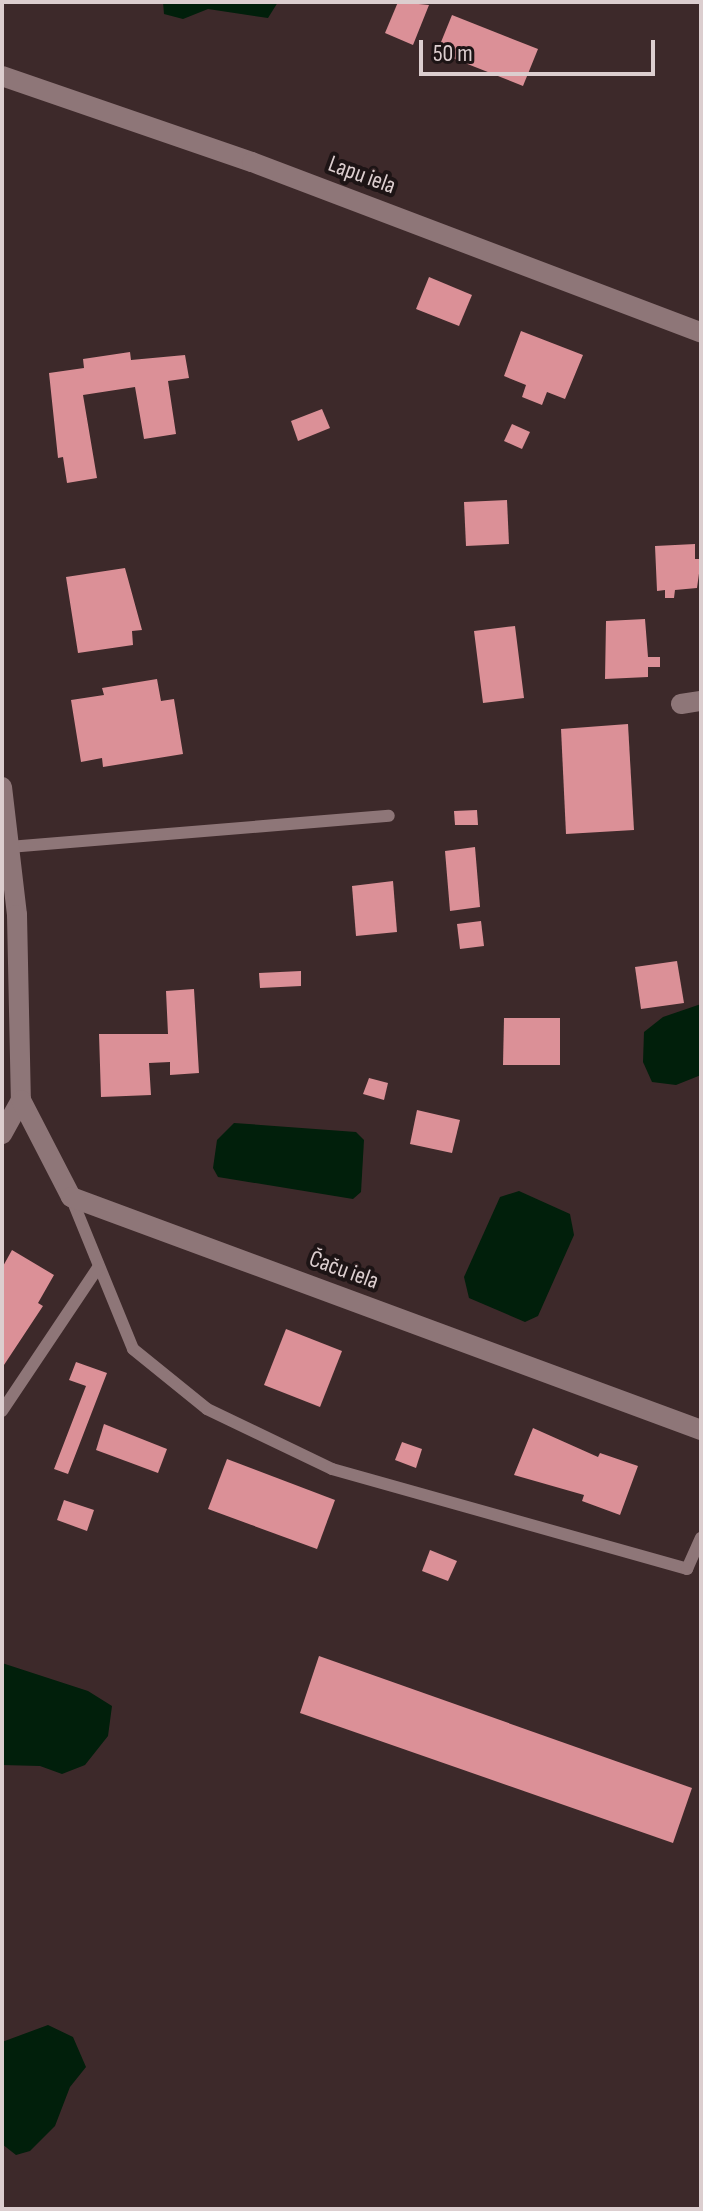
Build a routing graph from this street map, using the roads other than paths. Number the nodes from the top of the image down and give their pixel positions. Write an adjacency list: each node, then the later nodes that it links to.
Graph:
1 (2, 76): 2 (street, Lapu iela)
2 (701, 333)
3 (2, 787): 5 (street)
4 (389, 816): 5 (lane)
5 (9, 847): 6 (street)
6 (21, 1100): 7 (street); 8 (street)
7 (2, 1134)
8 (71, 1197): 9 (lane); 11 (street, Čaču iela)
9 (99, 1266): 10 (lane); 12 (lane)
10 (2, 1411)
11 (701, 1430)
12 (701, 1538)

